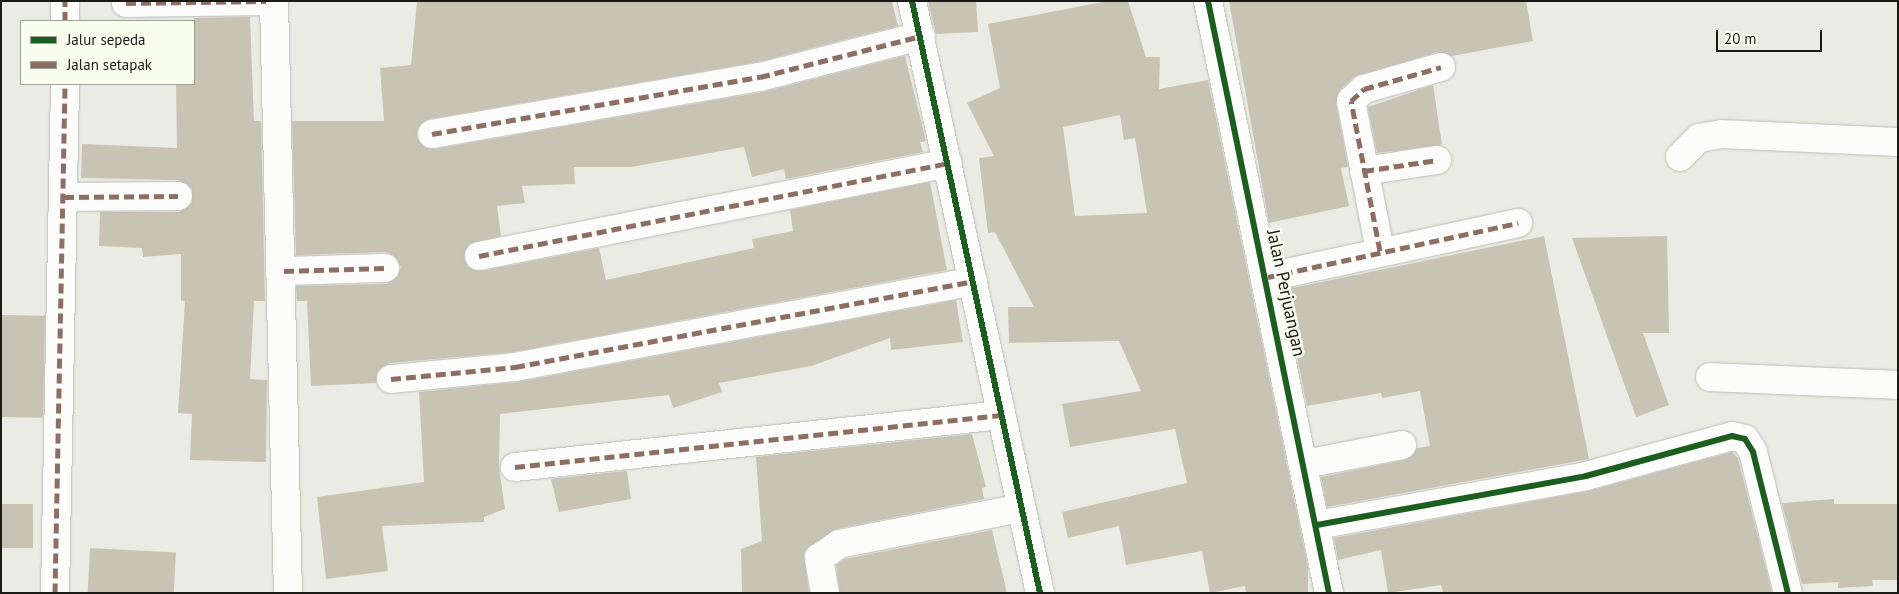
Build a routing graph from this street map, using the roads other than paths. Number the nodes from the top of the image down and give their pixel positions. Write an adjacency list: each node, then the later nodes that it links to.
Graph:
1 (65, 1): 7 (street)
2 (266, 1): 6 (street)
3 (274, 1): 23 (street)
4 (912, 1): 8 (street)
5 (1208, 1): 24 (street, Jalan Perjuangan)
6 (126, 4)
7 (65, 20)
8 (921, 36): 11 (street); 15 (street)
9 (1441, 67): 16 (street)
10 (65, 85): 18 (street)
11 (432, 134)
12 (1898, 142): 13 (street)
13 (1680, 157)
14 (1437, 160): 16 (street)
15 (948, 163): 21 (street); 25 (street)
16 (1364, 171): 20 (street)
17 (178, 196): 18 (street)
18 (64, 197): 35 (street)
19 (1518, 223): 20 (street)
20 (1380, 252): 24 (street)
21 (480, 256)
22 (385, 268): 23 (street)
23 (284, 271): 36 (street)
24 (1268, 277): 31 (street, Jalan Perjuangan)
25 (973, 281): 27 (street); 29 (street)
26 (1710, 377): 28 (street)
27 (391, 379)
28 (1898, 385)
29 (1001, 415): 32 (street); 33 (street)
30 (1402, 445): 31 (street)
31 (1305, 464): 34 (street, Jalan Perjuangan)
32 (515, 467)
33 (1021, 508): 37 (street); 38 (street)
34 (1316, 525): 39 (street, Jalan Perjuangan); 40 (street)
35 (55, 593)
36 (288, 593)
37 (825, 593)
38 (1040, 593)
39 (1329, 593)
40 (1788, 593)

